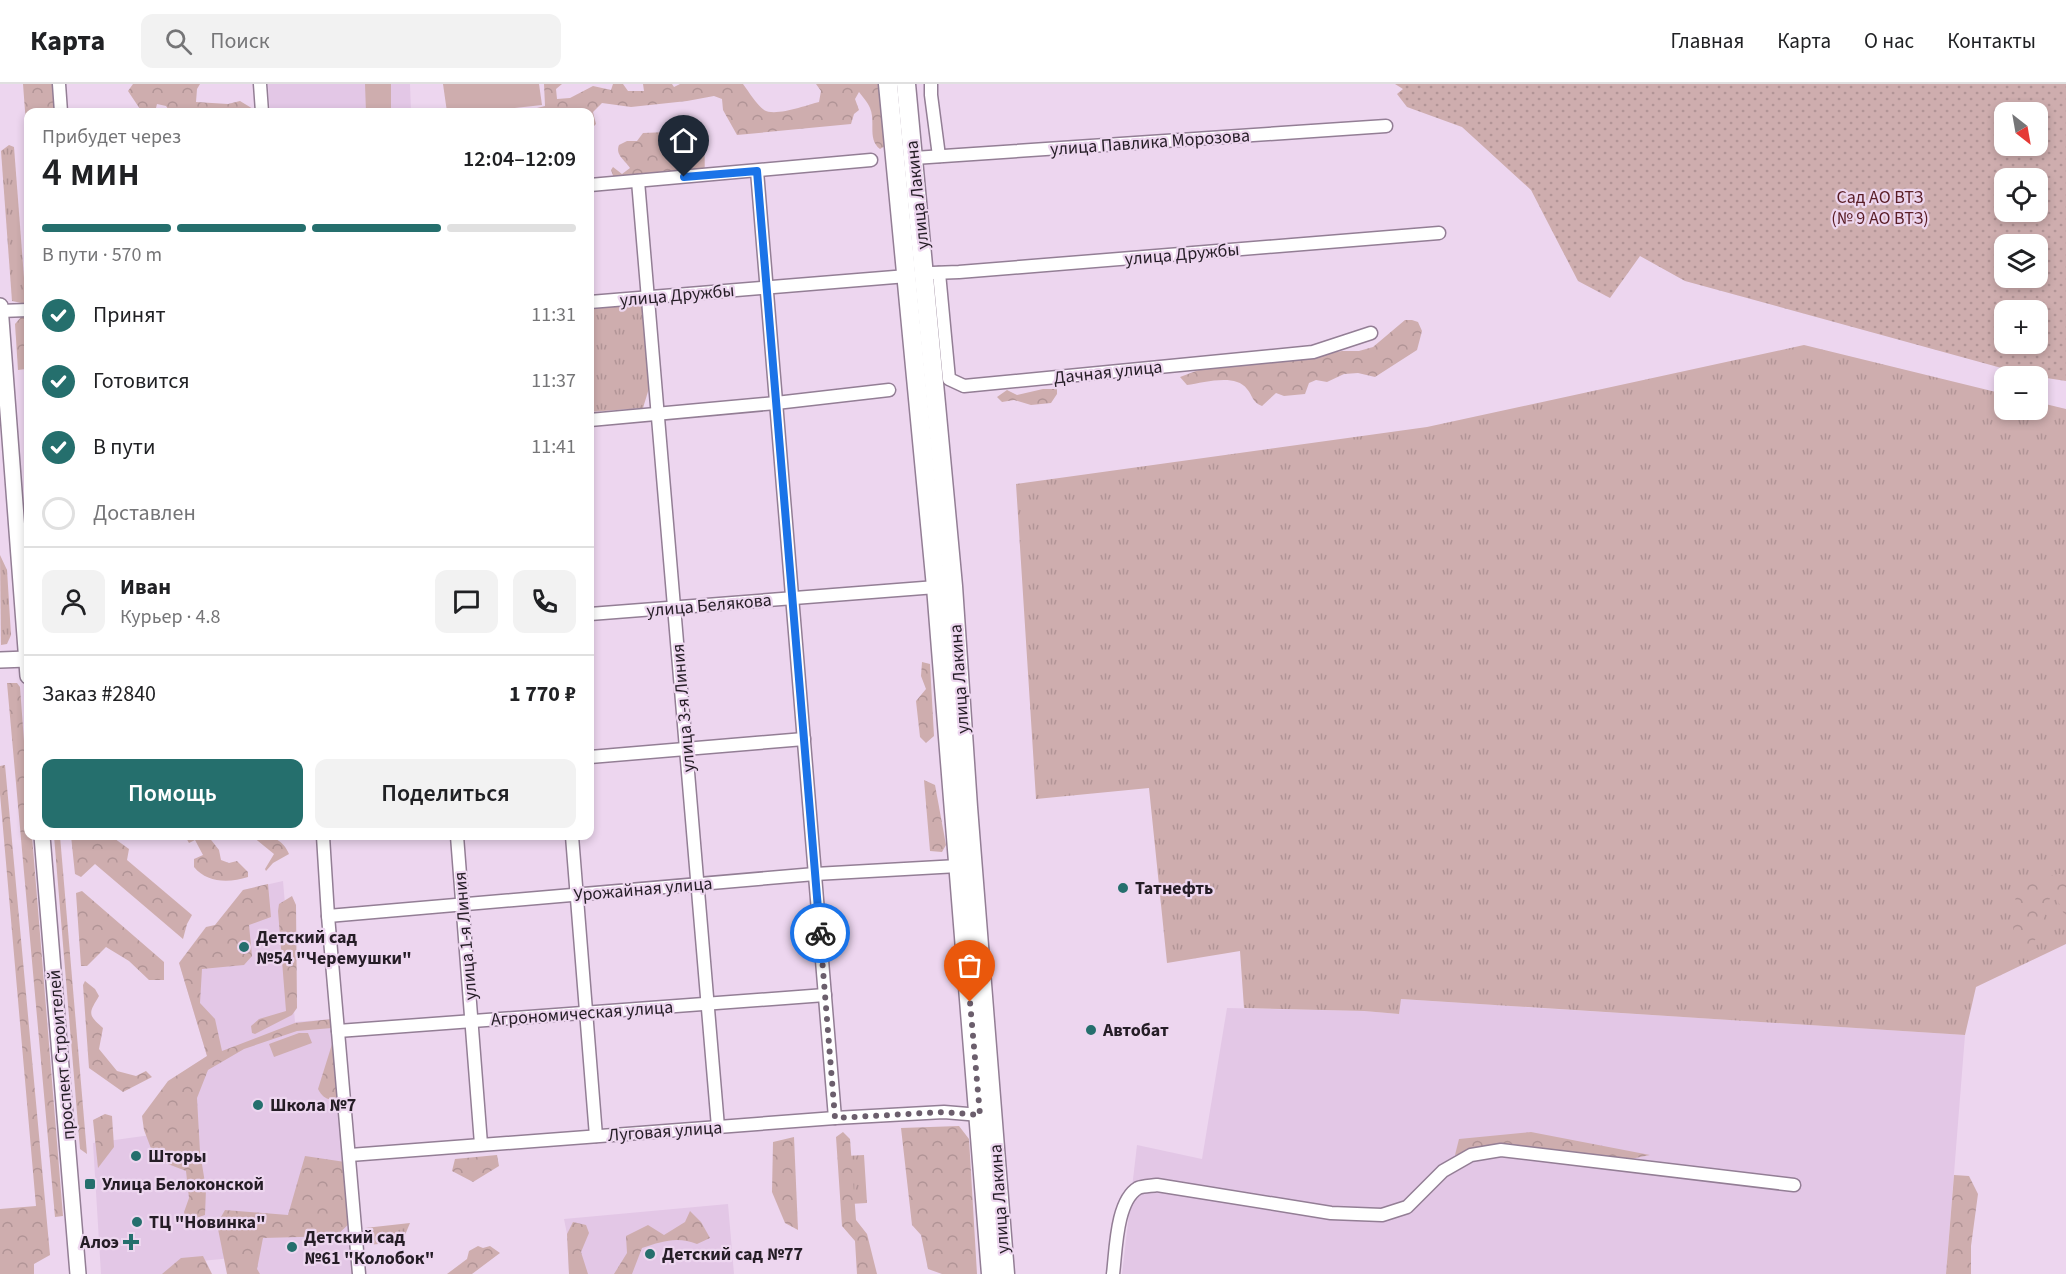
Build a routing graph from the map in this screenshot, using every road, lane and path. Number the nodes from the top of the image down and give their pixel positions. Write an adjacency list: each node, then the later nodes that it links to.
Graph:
1 (59, 84): 6 (street)
2 (260, 84): 7 (street)
3 (888, 84): 16 (highway, улица Лакина)
4 (906, 84): 10 (highway, улица Лакина)
5 (931, 84): 9 (street)
6 (61, 108)
7 (262, 108)
8 (1386, 126): 9 (street, улица Павлика Морозова)
9 (939, 156): 10 (street, улица Павлика Морозова)
10 (914, 158): 16 (highway, улица Лакина)
11 (871, 160): 12 (street)
12 (757, 171): 13 (street); 17 (street)
13 (638, 181): 14 (street); 18 (street, улица 3-я Линия)
14 (594, 185)
15 (1439, 233): 16 (street, улица Дружбы)
16 (924, 274): 17 (street, улица Дружбы); 23 (street, Дачная улица); 28 (highway, улица Лакина); 63 (highway, улица Лакина)
17 (766, 288): 18 (street, улица Дружбы); 25 (street)
18 (648, 298): 19 (street, улица Дружбы); 26 (street, улица 3-я Линия)
19 (594, 302)
20 (0, 306): 21 (main road)
21 (0, 310): 22 (street); 31 (main road)
22 (24, 310)
23 (1371, 333)
24 (889, 390): 25 (street)
25 (776, 403): 26 (street); 29 (street)
26 (658, 414): 27 (street); 30 (street, улица 3-я Линия)
27 (594, 420)
28 (936, 587): 29 (street, улица Белякова); 42 (highway, улица Лакина)
29 (792, 598): 30 (street, улица Белякова); 35 (street)
30 (674, 608): 32 (street, улица Белякова); 36 (street, улица 3-я Линия)
31 (24, 609)
32 (594, 614)
33 (24, 659): 34 (main road)
34 (0, 660)
35 (804, 739): 36 (street); 43 (street)
36 (686, 749): 37 (street); 44 (street, улица 3-я Линия)
37 (594, 757)
38 (42, 840): 60 (main road, проспект Строителей)
39 (323, 840): 47 (street)
40 (457, 840): 46 (street, улица 1-я Линия)
41 (572, 840): 45 (street)
42 (958, 867): 43 (street, Урожайная улица); 53 (highway, улица Лакина)
43 (815, 873): 44 (street, Урожайная улица); 48 (street)
44 (698, 884): 45 (street, Урожайная улица); 49 (street, улица 3-я Линия)
45 (577, 894): 46 (street, Урожайная улица); 50 (street)
46 (462, 905): 47 (street, Урожайная улица); 51 (street, улица 1-я Линия)
47 (328, 916): 52 (street)
48 (825, 995): 49 (street, Агрономическая улица); 54 (street)
49 (708, 1003): 50 (street, Агрономическая улица); 55 (street, улица 3-я Линия)
50 (586, 1012): 51 (street, Агрономическая улица); 56 (street)
51 (471, 1021): 52 (street, Агрономическая улица); 57 (street, улица 1-я Линия)
52 (338, 1031): 58 (street)
53 (980, 1115): 54 (street, Луговая улица); 62 (highway, улица Лакина)
54 (835, 1118): 55 (street, Луговая улица)
55 (718, 1127): 56 (street, Луговая улица)
56 (597, 1136): 57 (street, Луговая улица)
57 (481, 1144): 58 (street, Луговая улица)
58 (350, 1155): 61 (street)
59 (1794, 1185): 64 (street)
60 (78, 1274)
61 (359, 1274)
62 (991, 1274)
63 (1005, 1274)
64 (1113, 1274)

